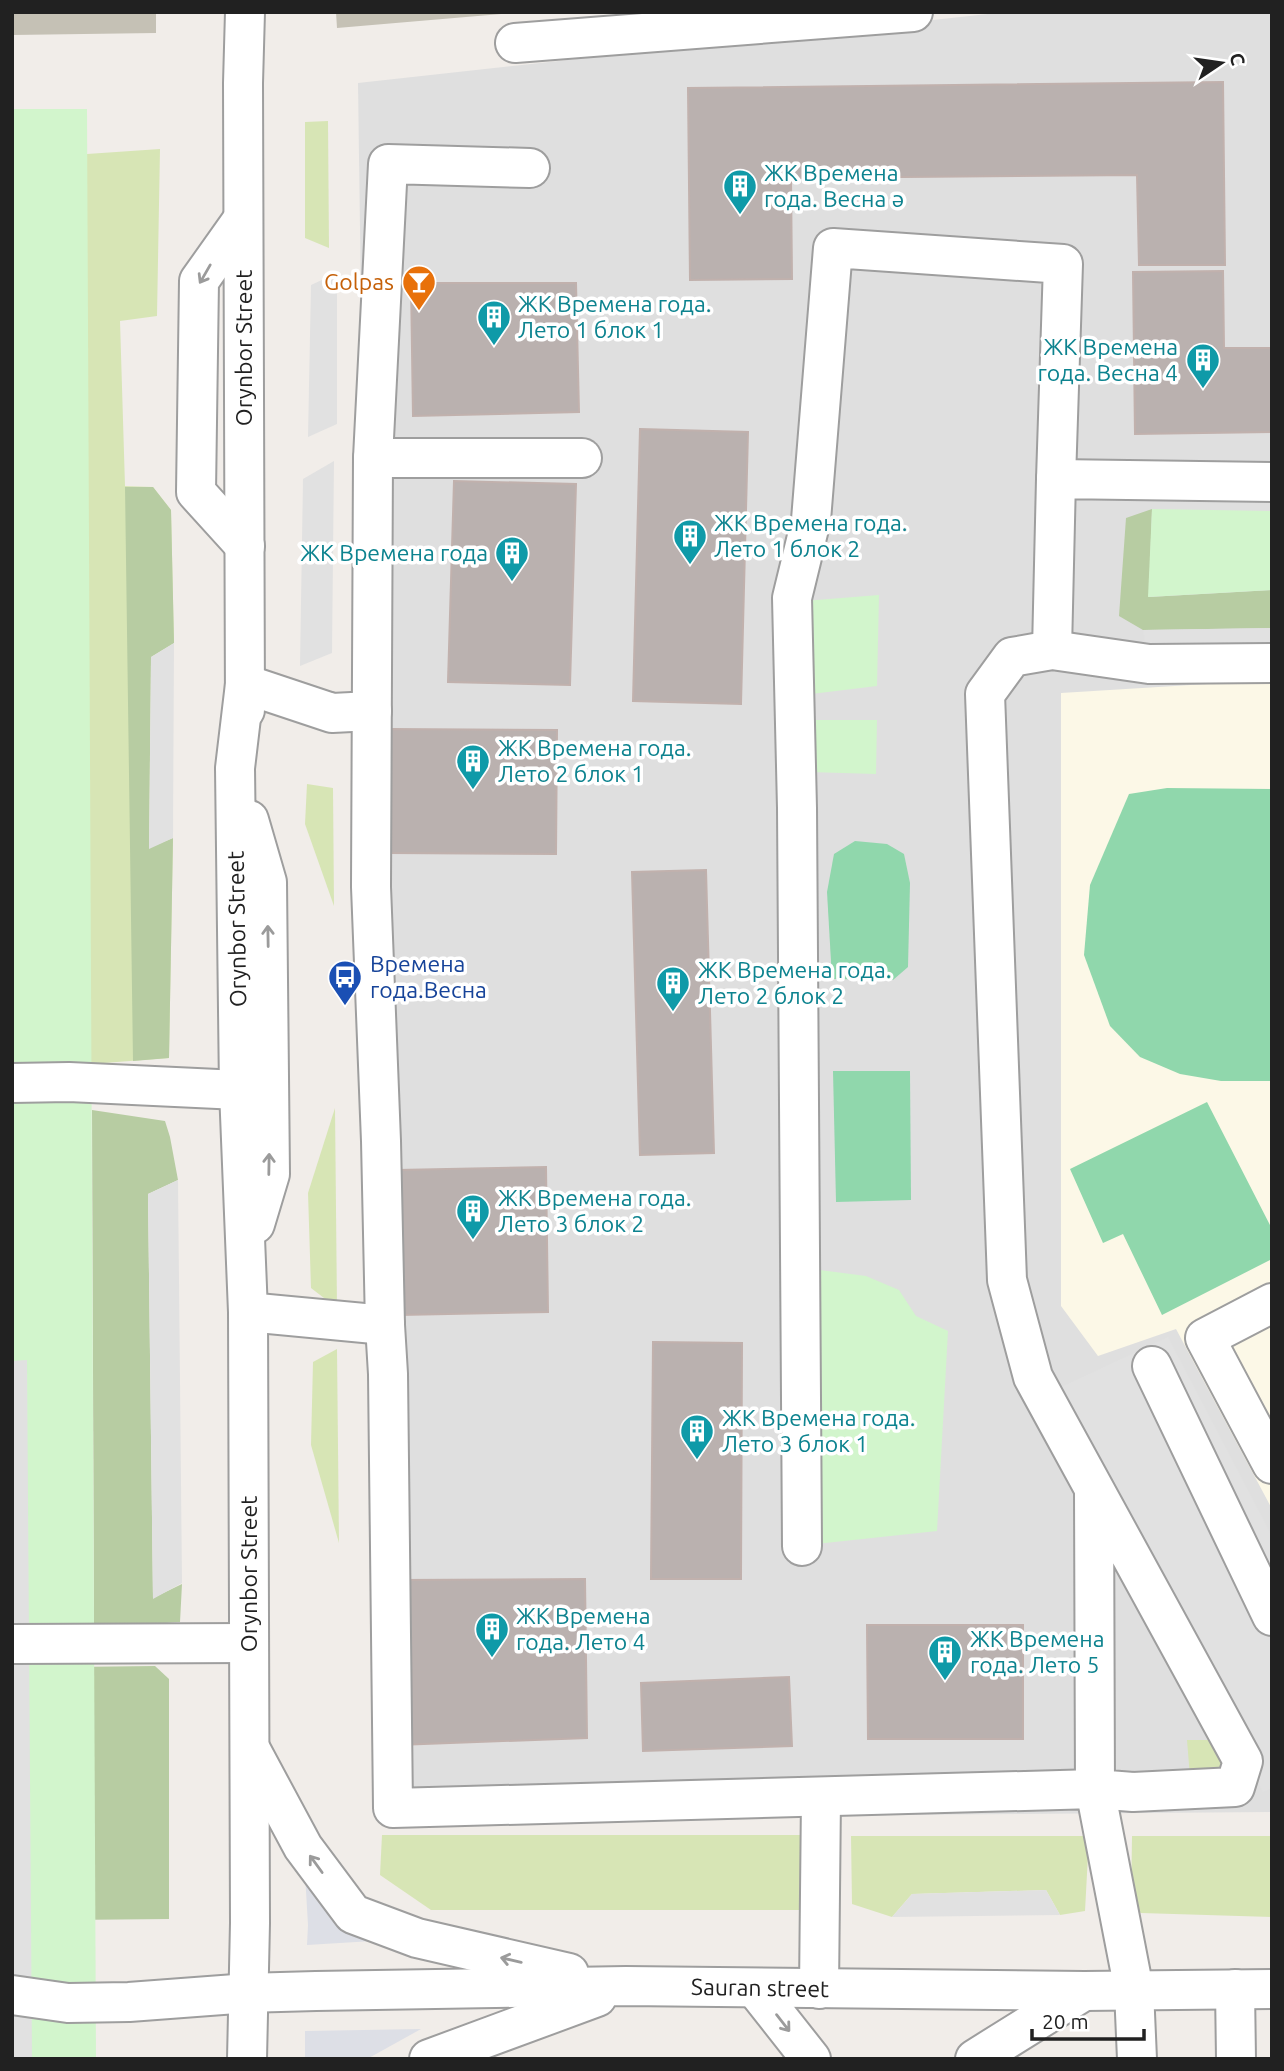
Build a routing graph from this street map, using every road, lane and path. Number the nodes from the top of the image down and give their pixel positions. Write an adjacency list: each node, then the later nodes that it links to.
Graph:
1 (245, 12): 11 (street, Orynbor Street)
2 (913, 12): 3 (street)
3 (515, 43)
4 (530, 168): 5 (street)
5 (373, 458): 6 (street); 12 (street)
6 (582, 458)
7 (1056, 479): 8 (street); 9 (street); 23 (street)
8 (1272, 482)
9 (1052, 650): 10 (street); 22 (street)
10 (1272, 663)
11 (245, 684): 12 (street); 13 (street, Orynbor Street); 15 (street, Orynbor Street)
12 (372, 711): 19 (street)
13 (245, 806): 15 (street, Orynbor Street); 16 (street, one-way to 13)
14 (12, 1083): 15 (street)
15 (239, 1090): 16 (street, Orynbor Street)
16 (246, 1253): 18 (street, Orynbor Street)
17 (1272, 1303): 21 (street)
18 (248, 1312): 19 (street); 25 (street, Orynbor Street)
19 (385, 1325): 29 (street)
20 (1152, 1366): 24 (street)
21 (1272, 1464)
22 (1094, 1490): 28 (street); 28 (street)
23 (802, 1546)
24 (1272, 1616)
25 (249, 1643): 26 (street); 27 (street, Orynbor Street)
26 (12, 1644)
27 (249, 1745): 30 (street, one-way to 27); 36 (street, Orynbor Street)
28 (1096, 1789): 29 (street); 34 (street)
29 (821, 1797): 32 (street)
30 (626, 1986): 31 (street, Sauran street); 36 (street, Sauran street); 39 (street)
31 (755, 1988): 32 (street, Sauran street); 40 (street, one-way to 40)
32 (819, 1989): 35 (street, Sauran street)
33 (1253, 1989): 34 (street, Sauran street); 43 (street)
34 (1134, 1990): 35 (street, Sauran street); 42 (street)
35 (1084, 1991): 41 (street)
36 (249, 1993): 37 (street, Sauran street); 38 (street, Orynbor Street)
37 (12, 1995)
38 (247, 2059)
39 (429, 2059)
40 (811, 2059)
41 (975, 2059)
42 (1137, 2059)
43 (1236, 2059)

